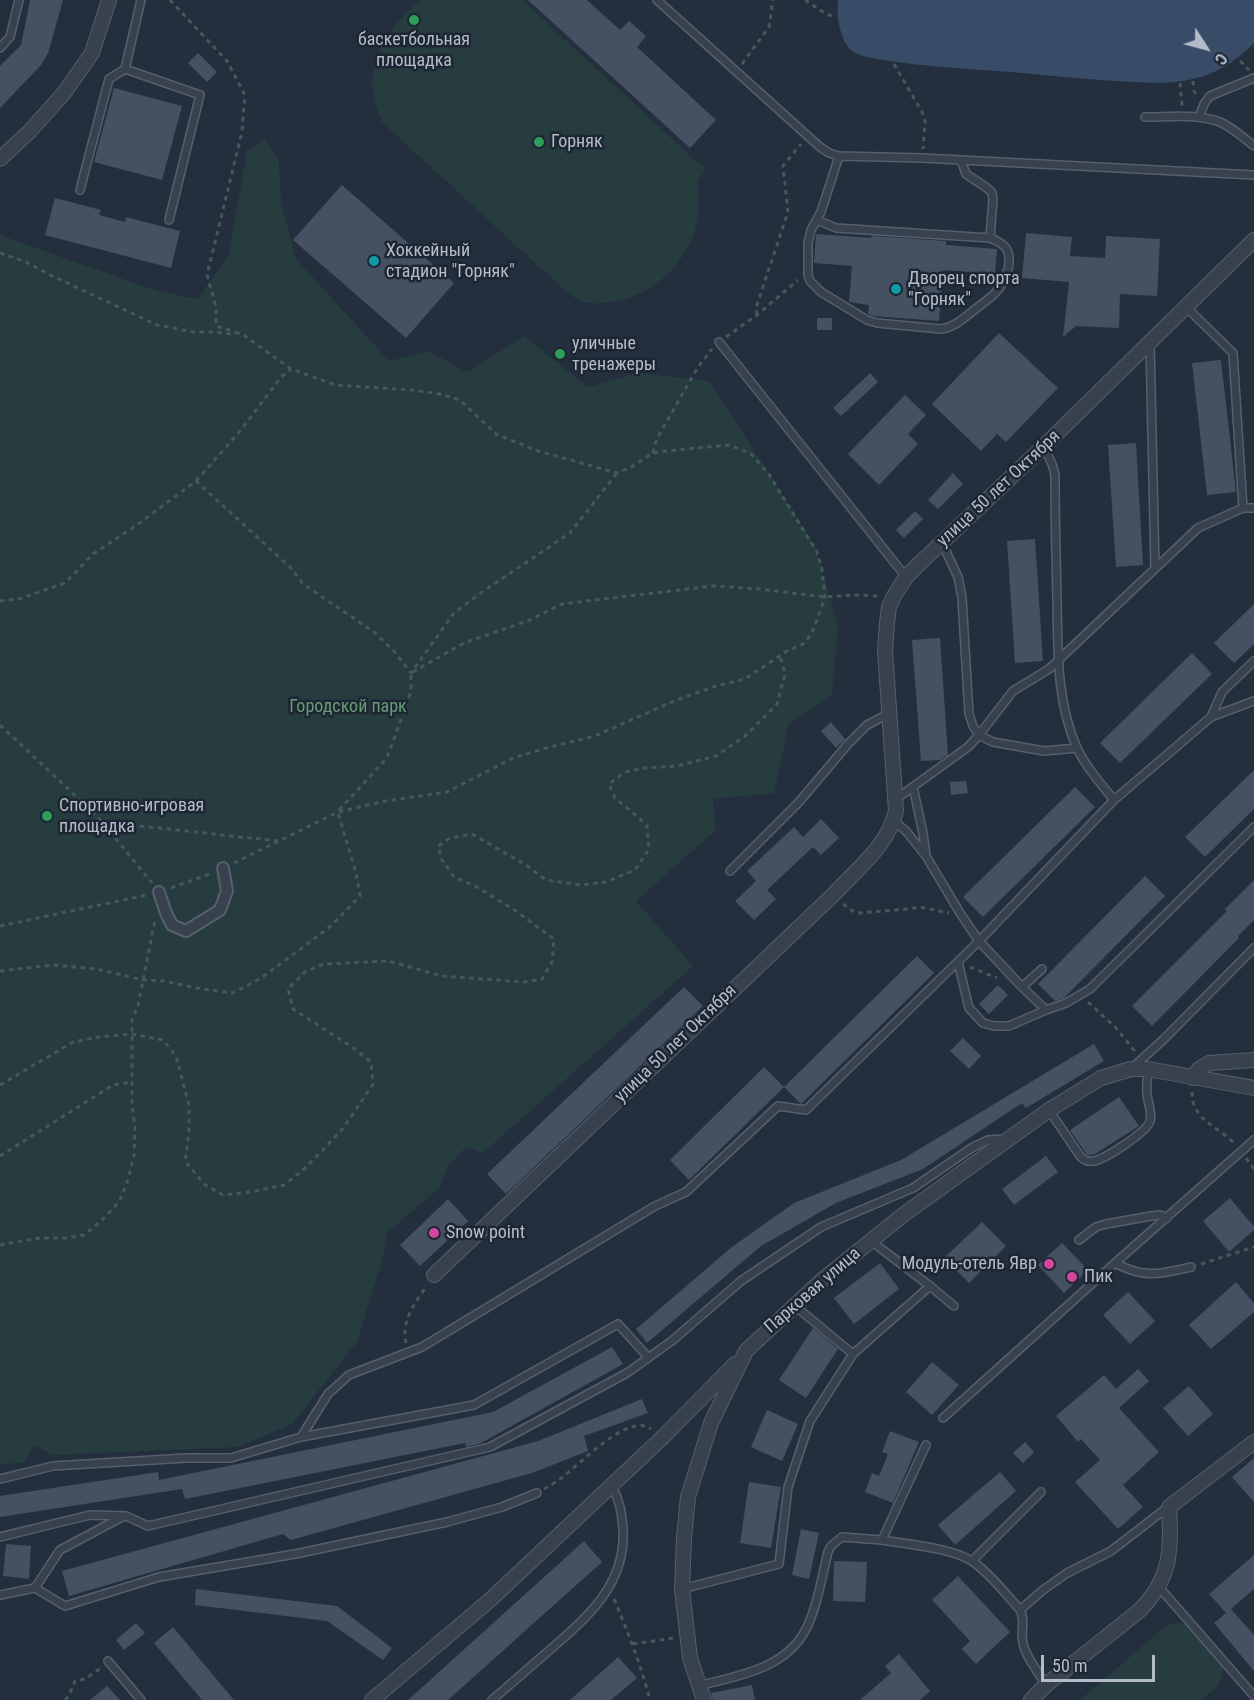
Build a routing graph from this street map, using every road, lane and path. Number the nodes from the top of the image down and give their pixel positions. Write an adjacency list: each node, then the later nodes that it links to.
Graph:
1 (19, 0): 9 (lane)
2 (109, 0): 22 (street)
3 (141, 0): 11 (lane)
4 (170, 0): 33 (path)
5 (657, 0): 12 (lane)
6 (772, 0): 12 (path)
7 (805, 0): 8 (path)
8 (836, 17)
9 (0, 48)
10 (894, 64): 21 (path)
11 (125, 69): 25 (lane); 26 (lane)
12 (736, 72): 18 (lane)
13 (1254, 78): 17 (lane)
14 (1180, 83): 16 (path)
15 (1145, 117): 16 (lane)
16 (1183, 117): 17 (lane)
17 (1199, 117): 19 (lane)
18 (807, 136): 20 (lane); 32 (path)
19 (1254, 146)
20 (839, 156): 21 (lane); 27 (lane)
21 (922, 158): 23 (lane)
22 (0, 159)
23 (961, 160): 24 (lane); 28 (lane)
24 (1254, 175)
25 (80, 190)
26 (169, 220)
27 (817, 220): 28 (lane); 28 (lane)
28 (990, 238)
29 (1254, 240): 31 (street, улица 50 лет Октября)
30 (0, 253): 33 (path)
31 (1186, 307): 35 (street, улица 50 лет Октября); 40 (lane)
32 (757, 315)
33 (238, 333): 36 (path)
34 (719, 342): 44 (lane)
35 (1150, 343): 37 (street, улица 50 лет Октября); 43 (lane)
36 (291, 369): 38 (path); 39 (path)
37 (1042, 448): 42 (street, улица 50 лет Октября); 49 (lane)
38 (616, 473): 46 (path); 51 (path)
39 (196, 481): 47 (path); 51 (path)
40 (1243, 508): 41 (lane); 43 (lane)
41 (1254, 508)
42 (942, 543): 44 (street, улица 50 лет Октября); 56 (lane)
43 (1155, 568): 49 (lane)
44 (906, 577): 45 (street, улица 50 лет Октября)
45 (894, 596): 46 (path); 53 (street, улица 50 лет Октября)
46 (825, 597): 48 (path); 51 (path)
47 (0, 601)
48 (780, 656): 61 (path); 82 (path)
49 (1058, 660): 56 (lane); 57 (lane)
50 (1254, 661): 54 (lane)
51 (411, 673): 61 (path)
52 (1254, 701): 54 (lane)
53 (890, 713): 59 (street, улица 50 лет Октября); 68 (lane)
54 (1211, 717): 60 (lane)
55 (0, 724): 63 (path)
56 (979, 735): 57 (lane); 58 (lane)
57 (1077, 748): 60 (lane)
58 (913, 787): 59 (lane); 66 (lane)
59 (896, 799): 62 (street, улица 50 лет Октября)
60 (1114, 800): 73 (lane)
61 (338, 812): 65 (path); 78 (path)
62 (894, 820): 66 (lane); 70 (street, улица 50 лет Октября)
63 (104, 822): 65 (path); 69 (path)
64 (1254, 827): 80 (lane)
65 (280, 841): 67 (path)
66 (926, 856): 71 (lane)
67 (224, 868): 69 (path); 69 (street)
68 (730, 871)
69 (159, 892): 72 (path); 78 (path)
70 (834, 894): 71 (path); 103 (street, улица 50 лет Октября)
71 (960, 913): 73 (lane)
72 (0, 926)
73 (979, 941): 75 (lane); 79 (lane)
74 (1254, 948): 84 (lane)
75 (958, 962): 79 (path); 81 (lane); 108 (lane)
76 (1042, 969): 79 (lane)
77 (0, 971): 78 (path)
78 (144, 980): 82 (path)
79 (1022, 987): 81 (lane)
80 (1081, 995): 81 (lane); 84 (path)
81 (1046, 1010)
82 (132, 1034): 87 (path); 88 (path)
83 (1254, 1060): 86 (street)
84 (1131, 1069): 85 (street, Парковая улица); 90 (street, Парковая улица)
85 (1148, 1069): 86 (street, Парковая улица); 90 (lane)
86 (1193, 1078): 89 (street, Парковая улица); 93 (path)
87 (132, 1082): 94 (path); 99 (path)
88 (0, 1085)
89 (1254, 1088)
90 (1049, 1110): 91 (street, Парковая улица)
91 (1010, 1139): 98 (street, Парковая улица); 110 (lane)
92 (1254, 1140): 93 (lane)
93 (1242, 1152): 95 (path); 96 (lane)
94 (0, 1156)
95 (1254, 1169)
96 (1167, 1218): 97 (lane); 101 (lane)
97 (1079, 1240)
98 (871, 1241): 104 (lane); 105 (street, Парковая улица)
99 (0, 1245)
100 (1254, 1247): 102 (path)
101 (1114, 1263): 102 (lane); 111 (lane)
102 (1191, 1267)
103 (434, 1275): 108 (path)
104 (930, 1286): 106 (lane); 109 (lane)
105 (795, 1306): 107 (street, Парковая улица); 109 (lane)
106 (954, 1306)
107 (746, 1351): 113 (street); 128 (street, Парковая улица)
108 (408, 1352): 112 (lane)
109 (853, 1354): 128 (lane)
110 (648, 1357): 112 (lane); 121 (lane)
111 (943, 1418)
112 (301, 1437): 116 (lane)
113 (663, 1437): 117 (street); 119 (path)
114 (1254, 1442): 120 (street)
115 (926, 1445): 123 (lane)
116 (0, 1479)
117 (612, 1486): 127 (lane); 139 (street)
118 (1041, 1492): 124 (lane)
119 (537, 1493): 126 (lane)
120 (1169, 1507): 125 (street); 130 (lane)
121 (126, 1516): 122 (lane); 126 (lane)
122 (0, 1536)
123 (882, 1540): 124 (lane); 135 (lane)
124 (972, 1560): 130 (lane)
125 (1159, 1587): 134 (street); 136 (lane)
126 (35, 1588): 129 (lane)
127 (609, 1588): 132 (path); 140 (lane)
128 (682, 1589): 135 (street, Парковая улица)
129 (0, 1595)
130 (1020, 1610): 134 (lane)
131 (676, 1627): 132 (path)
132 (633, 1644): 141 (path)
133 (108, 1661): 137 (path); 138 (lane)
134 (1046, 1685): 143 (street)
135 (698, 1686): 142 (street, Парковая улица)
136 (1254, 1696)
137 (65, 1700)
138 (141, 1700)
139 (372, 1700)
140 (492, 1700)
141 (650, 1700)
142 (704, 1700)
143 (1031, 1700)

